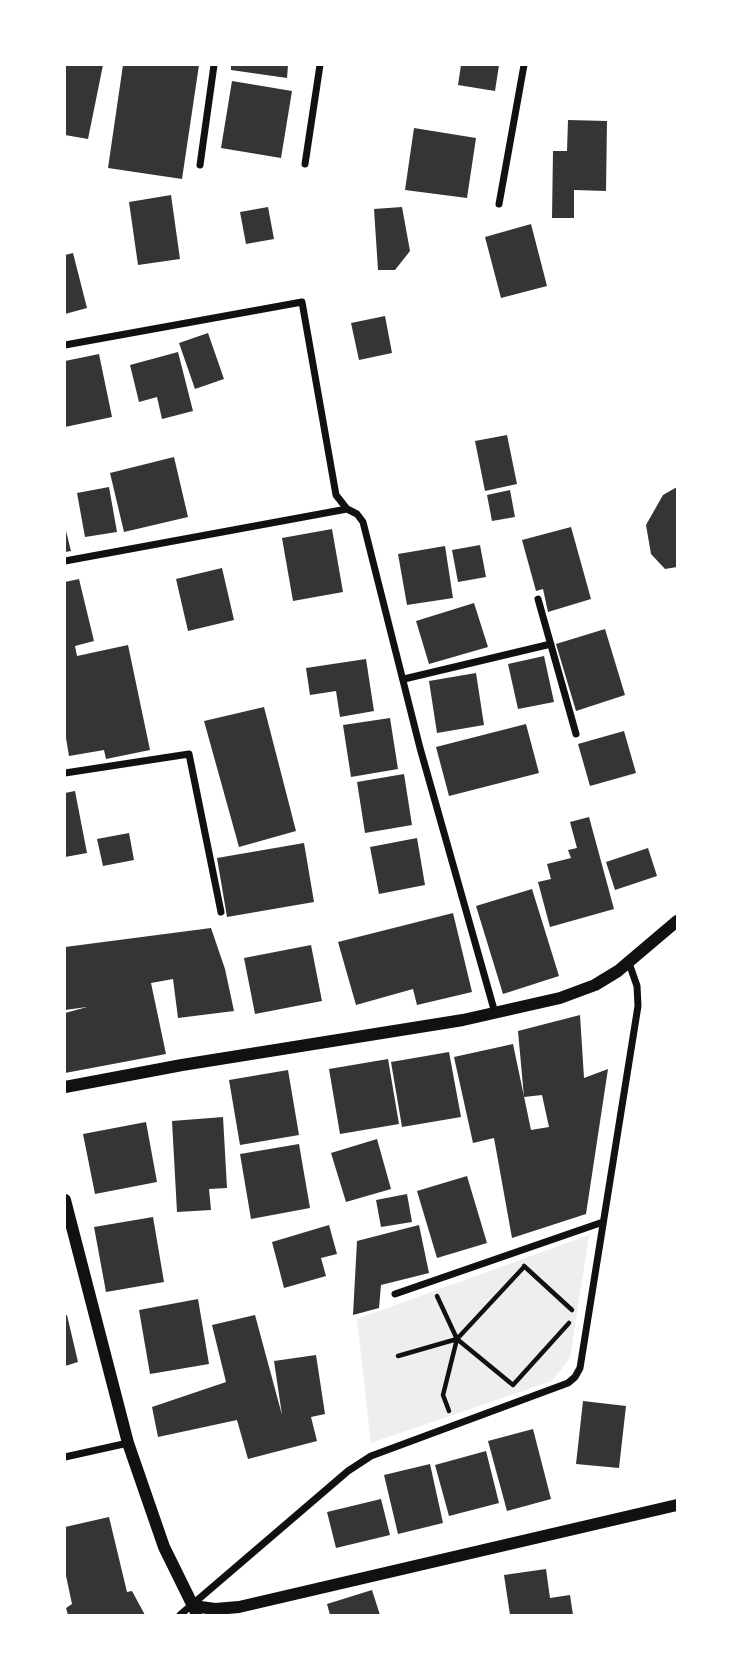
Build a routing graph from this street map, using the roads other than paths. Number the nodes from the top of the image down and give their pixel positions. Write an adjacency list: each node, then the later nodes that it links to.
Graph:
1 (214, 65): 5 (street)
2 (320, 65): 4 (street)
3 (524, 65): 6 (street)
4 (305, 164)
5 (200, 165)
6 (499, 204)
7 (65, 345): 8 (street)
8 (347, 509): 9 (street); 12 (street)
9 (65, 561)
10 (538, 599): 11 (street)
11 (551, 644): 12 (street); 13 (street)
12 (404, 679): 18 (street)
13 (576, 734)
14 (65, 773): 15 (street)
15 (221, 912)
16 (677, 922): 17 (street)
17 (629, 963): 18 (street); 21 (street)
18 (496, 1013): 19 (street)
19 (65, 1087)
20 (65, 1200): 23 (street)
21 (603, 1222): 22 (street); 26 (street)
22 (395, 1294)
23 (128, 1443): 24 (street); 26 (street)
24 (65, 1457)
25 (677, 1505): 26 (street)
26 (196, 1611): 27 (street)
27 (180, 1615)

